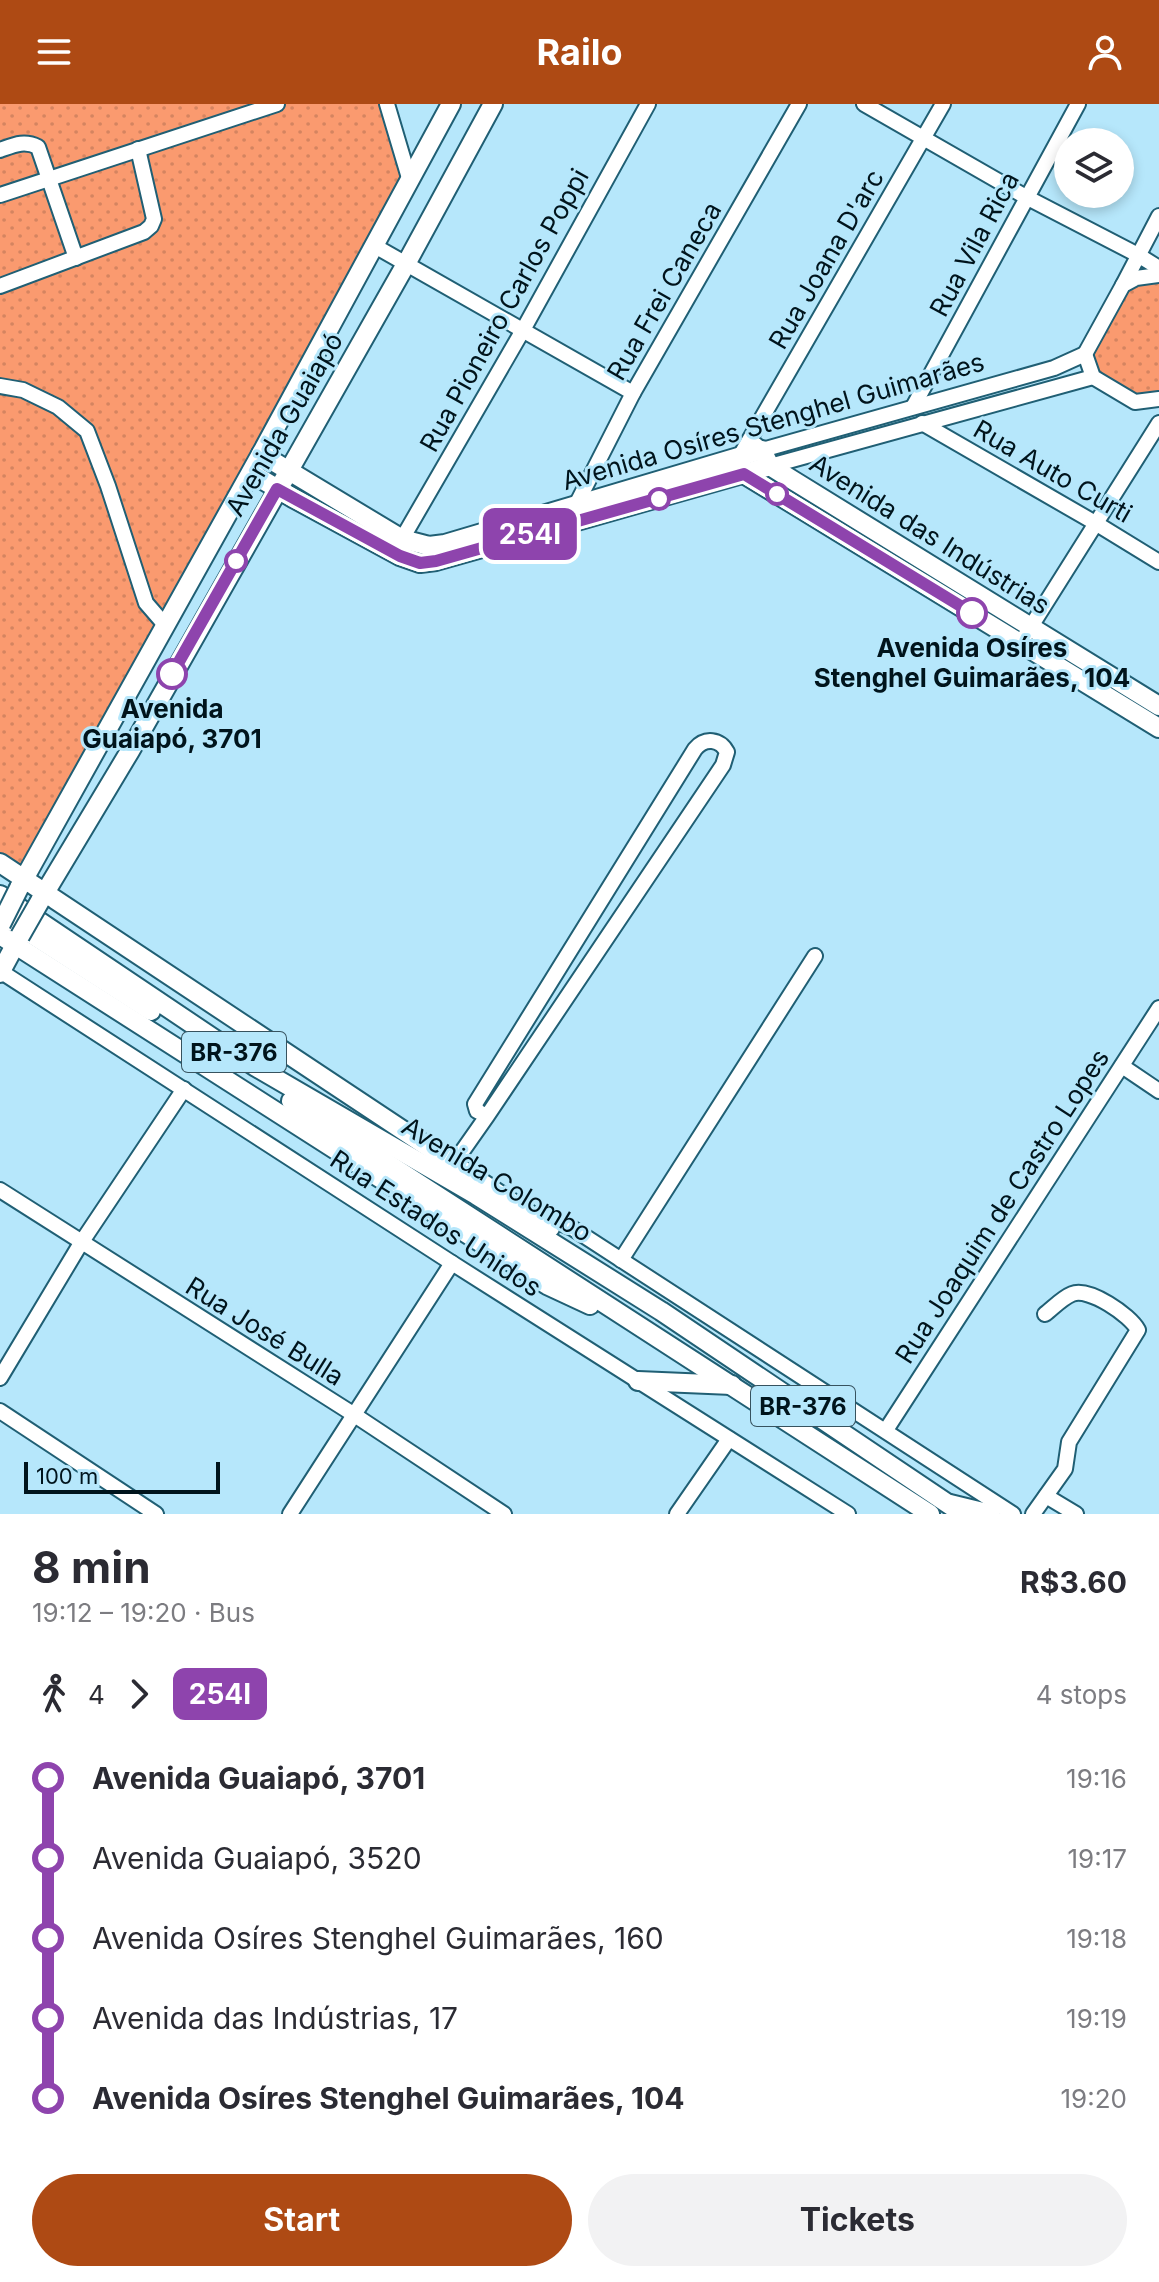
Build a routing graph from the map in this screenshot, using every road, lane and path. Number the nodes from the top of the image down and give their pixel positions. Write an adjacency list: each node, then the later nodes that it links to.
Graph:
1 (277, 104): 11 (street)
2 (387, 104): 13 (street)
3 (451, 104): 13 (main road, Avenida Guaiapó)
4 (493, 104): 21 (main road, Avenida Guaiapó)
5 (648, 104): 26 (street, Rua Pioneiro Carlos Poppi)
6 (799, 104): 30 (street, Rua Frei Caneca)
7 (864, 104): 10 (street)
8 (943, 104): 10 (street, Rua Joana D'arc)
9 (1078, 104): 16 (street, Rua Vila Rica)
10 (925, 137): 16 (street); 37 (street, Rua Joana D'arc)
11 (138, 149): 14 (street); 20 (street)
12 (0, 150): 14 (street)
13 (409, 178): 18 (main road, Avenida Guaiapó)
14 (49, 179): 15 (street); 20 (street)
15 (0, 195)
16 (1026, 197): 19 (street); 33 (street, Rua Vila Rica)
17 (1159, 216): 19 (street)
18 (373, 245): 21 (street); 38 (main road, Avenida Guaiapó)
19 (1138, 255): 22 (street); 24 (street)
20 (76, 258): 25 (street)
21 (406, 264): 26 (street); 40 (main road, Avenida Guaiapó)
22 (1159, 268)
23 (1159, 275): 24 (street)
24 (1123, 285): 27 (street)
25 (0, 286)
26 (523, 330): 30 (street); 45 (street, Rua Pioneiro Carlos Poppi)
27 (1085, 354): 28 (street); 33 (street, Avenida Osíres Stenghel Guimarães)
28 (1093, 377): 32 (street); 35 (street, Avenida Osíres Stenghel Guimarães)
29 (0, 386): 47 (street)
30 (633, 393): 43 (street, Rua Frei Caneca)
31 (1159, 399): 32 (street)
32 (1135, 402): 34 (street)
33 (913, 407): 37 (street, Avenida Osíres Stenghel Guimarães)
34 (1159, 416)
35 (922, 423): 37 (street, Avenida Osíres Stenghel Guimarães); 44 (street, Rua Auto Curti)
36 (1159, 423): 44 (street)
37 (761, 451): 39 (main road, Avenida Osíres Stenghel Guimarães); 48 (main road, Avenida das Indústrias)
38 (261, 454): 40 (main road, Avenida Osíres Stenghel Guimarães); 41 (main road, Avenida Guaiapó)
39 (742, 465): 42 (main road, Avenida Osíres Stenghel Guimarães); 43 (main road, Avenida Osíres Stenghel Guimarães); 48 (main road, Avenida das Indústrias)
40 (287, 470): 42 (main road, Avenida Guaiapó); 45 (main road, Avenida Osíres Stenghel Guimarães)
41 (251, 473): 42 (main road, Avenida Osíres Stenghel Guimarães); 47 (main road, Avenida Guaiapó)
42 (277, 489): 49 (main road, Avenida Guaiapó)
43 (576, 505): 45 (main road, Avenida Osíres Stenghel Guimarães)
44 (1097, 524): 46 (street, Rua Auto Curti); 48 (street)
45 (402, 539)
46 (1159, 562)
47 (165, 625): 49 (main road); 55 (main road, Avenida Guaiapó)
48 (1026, 635): 50 (main road, Avenida das Indústrias); 51 (main road, Avenida das Indústrias)
49 (191, 642): 57 (main road, Avenida Guaiapó)
50 (1159, 706)
51 (1159, 728)
52 (0, 863): 55 (main road)
53 (624, 863): 54 (street); 54 (street); 59 (street)
54 (648, 877): 61 (street)
55 (22, 883): 57 (main road); 60 (main road, Avenida Guaiapó, bridge)
56 (0, 895): 78 (main road, Avenida Colombo / BR-376)
57 (43, 896): 62 (main road, Avenida Guaiapó, bridge); 72 (main road)
58 (0, 914): 80 (main road, Avenida Colombo / BR-376)
59 (589, 921): 61 (street); 65 (street)
60 (0, 924)
61 (610, 933): 67 (street)
62 (12, 938): 64 (main road, Avenida Guaiapó); 80 (main road)
63 (815, 956): 76 (street)
64 (0, 972): 69 (street, Rua Estados Unidos)
65 (538, 1004): 67 (street); 71 (street)
66 (1159, 1008): 68 (street, Rua Joaquim de Castro Lopes)
67 (555, 1015): 71 (street)
68 (1122, 1066): 70 (street); 86 (street, Rua Joaquim de Castro Lopes)
69 (184, 1089): 75 (street); 77 (street, Rua Estados Unidos)
70 (1159, 1091)
71 (487, 1116): 72 (street)
72 (454, 1163): 74 (main road)
73 (0, 1190): 75 (street, Rua José Bulla)
74 (519, 1206): 76 (street); 78 (main road)
75 (81, 1243): 81 (street); 85 (street, Rua José Bulla)
76 (621, 1260): 86 (street)
77 (452, 1263): 82 (street, Rua Estados Unidos); 85 (street)
78 (661, 1311): 89 (main road, Avenida Colombo / BR-376)
79 (1045, 1314): 88 (street)
80 (646, 1330): 83 (main road, Avenida Colombo / BR-376)
81 (0, 1378)
82 (638, 1381): 83 (main road); 87 (street, Rua Estados Unidos)
83 (733, 1385): 89 (main road, Avenida Colombo / BR-376)
84 (0, 1411): 90 (street)
85 (353, 1414): 91 (street); 92 (street, Rua José Bulla)
86 (886, 1430): 97 (street)
87 (729, 1439): 93 (street); 94 (street, Rua Estados Unidos)
88 (1046, 1496): 98 (street); 99 (street)
89 (937, 1508): 95 (main road, Avenida Colombo / BR-376); 96 (main road)
90 (156, 1514)
91 (290, 1514)
92 (504, 1514)
93 (677, 1514)
94 (848, 1514)
95 (963, 1514)
96 (991, 1514)
97 (1013, 1514)
98 (1033, 1514)
99 (1076, 1514)

